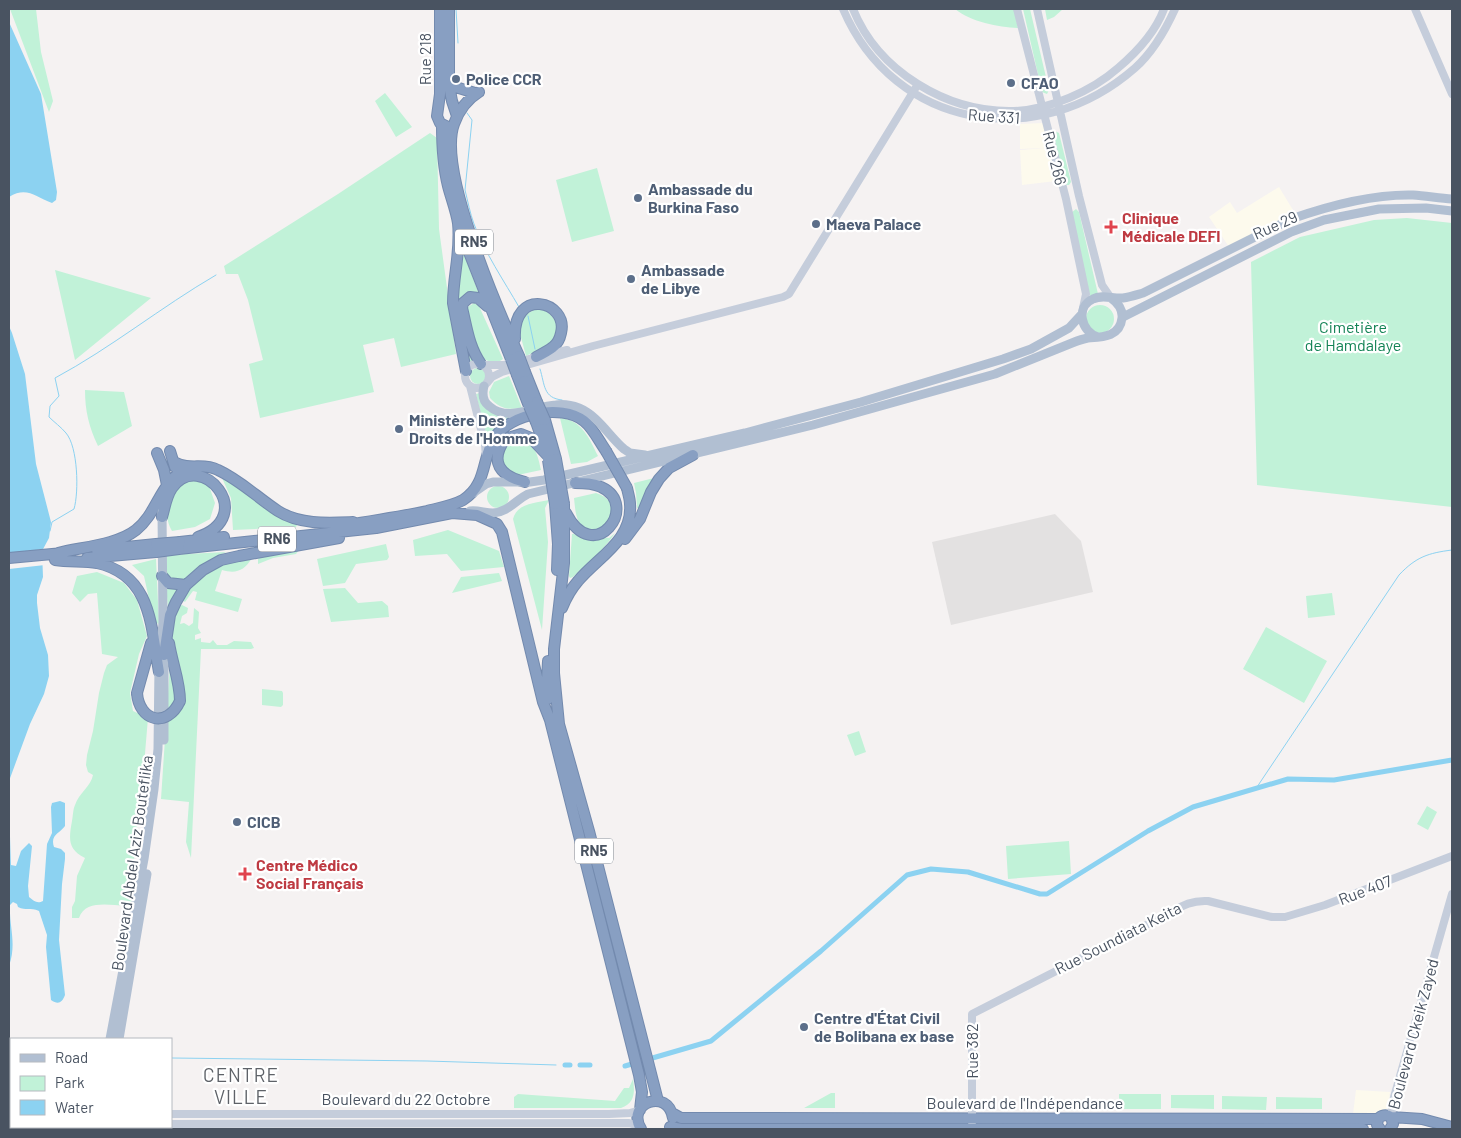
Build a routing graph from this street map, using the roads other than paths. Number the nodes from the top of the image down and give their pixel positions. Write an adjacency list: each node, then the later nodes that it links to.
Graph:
1 (440, 9): 18 (highway, Rue 218 / RN5)
2 (448, 9): 13 (highway, RN5)
3 (843, 9): 14 (main road, Rue 331)
4 (853, 9): 12 (main road, Rue 331)
5 (1017, 9): 17 (main road, Rue 266)
6 (1037, 9): 16 (main road, Rue 266)
7 (1164, 9): 16 (main road, Rue 331)
8 (1176, 9): 19 (main road, Rue 331)
9 (1415, 9): 15 (main road)
10 (1420, 9): 11 (main road)
11 (1452, 81)
12 (918, 84): 14 (main road); 17 (main road, Rue 331)
13 (449, 85): 21 (highway, RN5); 21 (highway)
14 (913, 92): 20 (main road, Rue 331); 31 (main road)
15 (1452, 94)
16 (1058, 101): 17 (main road, Rue 331); 19 (main road, Rue 266)
17 (1042, 106): 20 (main road, Rue 266)
18 (438, 110): 21 (highway); 22 (highway, RN5)
19 (1060, 111): 20 (main road, Rue 331); 26 (main road, Rue 266)
20 (1044, 114): 28 (main road, Rue 266)
21 (455, 116): 22 (highway); 32 (highway, RN5)
22 (442, 124): 25 (highway, RN5)
23 (1452, 199): 26 (main road)
24 (1452, 211): 29 (main road, Rue 29)
25 (458, 222): 27 (highway, RN5); 35 (highway)
26 (1111, 298): 28 (main road); 29 (main road)
27 (490, 310): 32 (highway, RN5); 34 (highway)
28 (1082, 312): 30 (main road); 40 (main road)
29 (1122, 317): 30 (main road)
30 (1101, 338): 41 (main road)
31 (587, 348): 33 (main road); 36 (main road)
32 (515, 354): 33 (highway); 42 (highway, RN5, bridge)
33 (536, 357): 34 (main road)
34 (482, 365): 35 (main road); 36 (main road)
35 (466, 371): 37 (main road)
36 (486, 384): 37 (main road); 40 (main road)
37 (470, 386): 44 (main road)
38 (170, 451): 43 (highway)
39 (158, 453): 49 (highway)
40 (655, 455): 47 (main road)
41 (693, 455): 48 (main road); 57 (highway)
42 (550, 458): 47 (highway); 51 (highway, RN5, bridge)
43 (174, 462): 45 (highway); 46 (highway)
44 (486, 466): 50 (highway); 57 (highway, bridge)
45 (190, 467): 46 (highway); 54 (highway)
46 (176, 475): 49 (highway)
47 (525, 482): 50 (main road)
48 (575, 483): 51 (highway); 52 (main road)
49 (167, 485): 53 (main road, Boulevard Abdel Aziz Bouteflika); 58 (highway)
50 (464, 499): 54 (highway, RN6)
51 (562, 506): 64 (highway, RN5); 68 (highway, RN5)
52 (452, 513): 55 (highway, RN6); 68 (highway)
53 (162, 517): 56 (highway); 62 (main road, Boulevard Abdel Aziz Bouteflika)
54 (367, 522): 56 (highway, RN6)
55 (376, 528): 56 (highway, RN6); 61 (highway)
56 (180, 544): 58 (highway, RN6, bridge)
57 (606, 556): 64 (highway)
58 (51, 557): 59 (highway, RN6); 60 (highway, RN6); 65 (highway)
59 (9, 558)
60 (9, 564)
61 (210, 566): 63 (highway); 65 (highway, bridge)
62 (162, 576): 63 (highway); 65 (main road, Boulevard Abdel Aziz Bouteflika)
63 (186, 585): 66 (highway)
64 (557, 619): 75 (highway, RN5)
65 (157, 632): 66 (main road, Boulevard Abdel Aziz Bouteflika); 67 (highway)
66 (164, 655): 74 (main road, Boulevard Abdel Aziz Bouteflika)
67 (159, 672): 74 (main road, Boulevard Abdel Aziz Bouteflika)
68 (550, 720): 75 (highway, RN5)
69 (1452, 848): 70 (main road, Rue 407)
70 (1449, 857): 72 (main road, Rue 407)
71 (1452, 894): 82 (main road, Boulevard Ckeik Zayed)
72 (1272, 917): 73 (main road, Rue Soundiata Keita)
73 (972, 1014): 86 (main road, Rue 382)
74 (114, 1038)
75 (640, 1054): 76 (highway, RN5)
76 (645, 1074): 77 (highway, RN5); 78 (highway, RN5)
77 (658, 1101): 78 (highway); 79 (highway)
78 (640, 1110): 81 (main road, Boulevard du 22 Octobre); 89 (highway)
79 (672, 1113): 86 (highway, Boulevard de l'Indépendance); 90 (highway)
80 (172, 1114): 81 (main road, Boulevard du 22 Octobre)
81 (507, 1114): 85 (main road)
82 (1391, 1117): 84 (highway, Boulevard de l'Indépendance); 87 (highway); 93 (highway)
83 (172, 1124): 85 (main road, Boulevard du 22 Octobre)
84 (1379, 1124): 86 (highway, Boulevard de l'Indépendance)
85 (508, 1126): 89 (main road, Boulevard du 22 Octobre)
86 (972, 1126): 90 (highway, Boulevard de l'Indépendance); 92 (highway, Boulevard de l'Indépendance)
87 (1452, 1127)
88 (93, 1128): 91 (main road)
89 (640, 1128)
90 (670, 1128)
91 (105, 1129)
92 (1363, 1129)
93 (1391, 1129): 94 (highway)
94 (1400, 1129)

